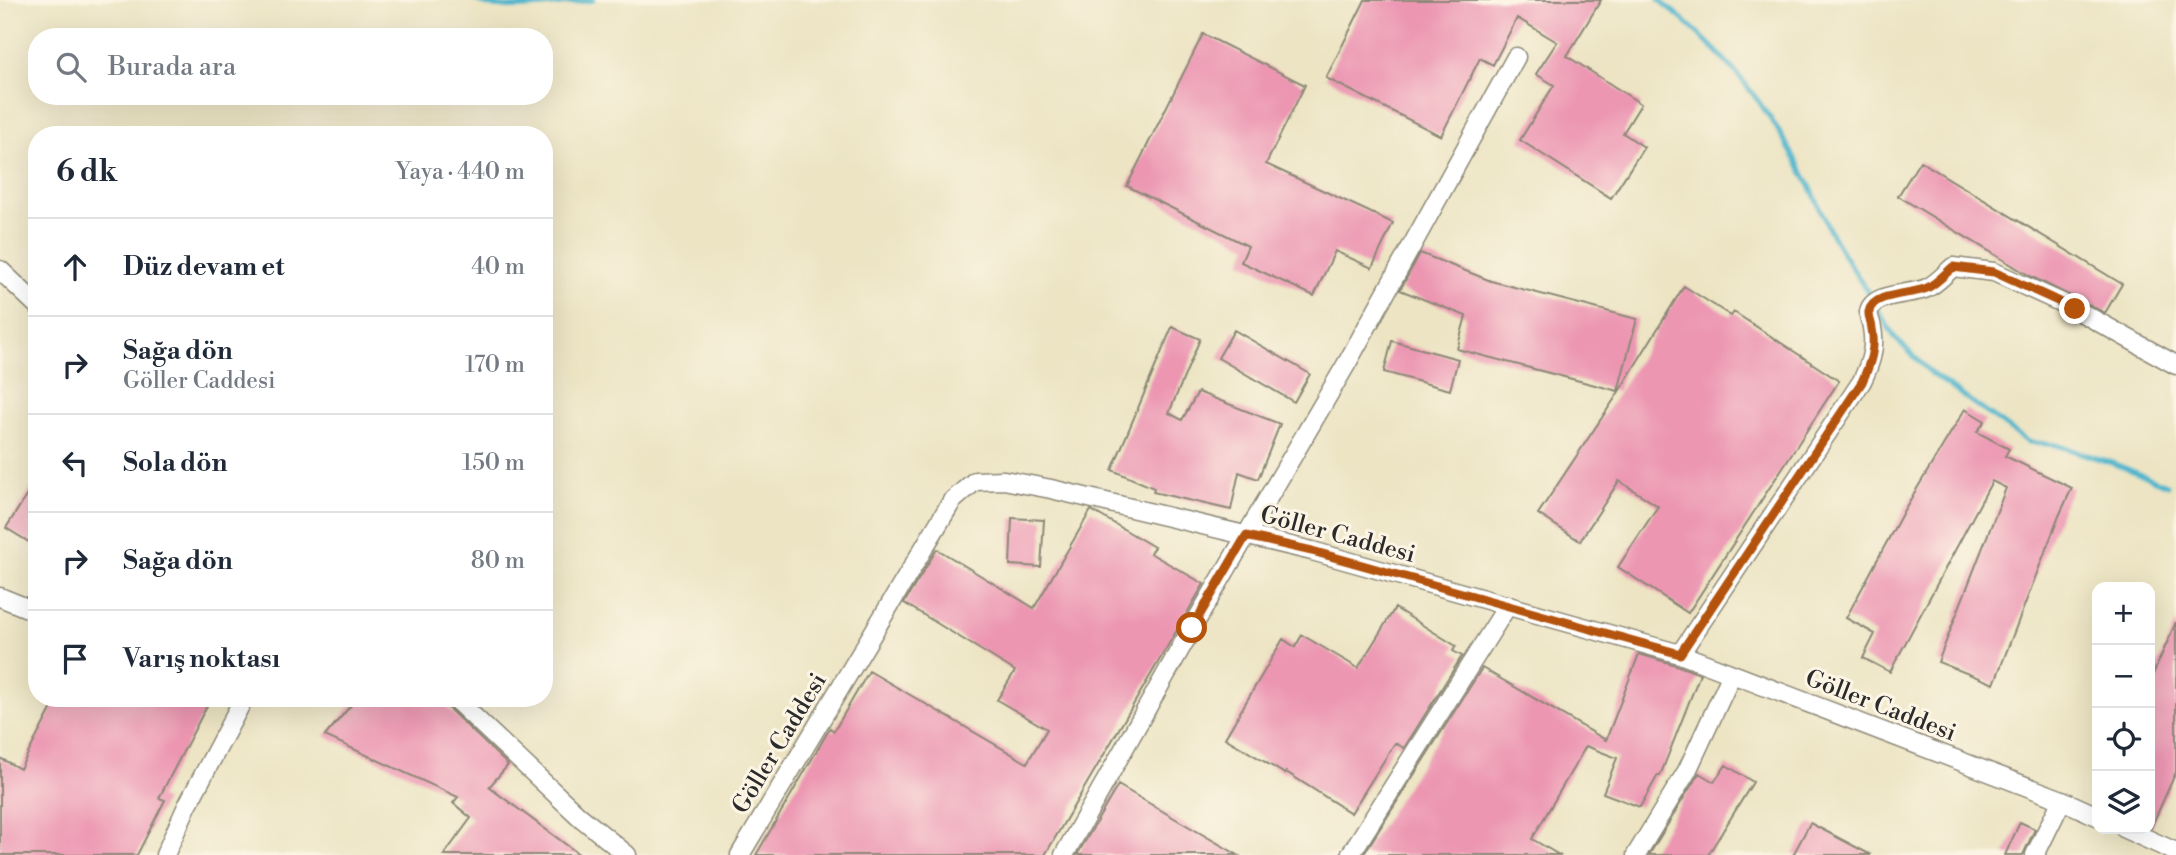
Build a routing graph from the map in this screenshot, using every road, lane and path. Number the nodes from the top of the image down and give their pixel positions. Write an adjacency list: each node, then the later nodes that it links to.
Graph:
1 (1516, 57): 5 (street)
2 (0, 270): 3 (street)
3 (28, 296)
4 (2176, 365): 9 (street)
5 (1246, 536): 7 (street, Göller Caddesi); 19 (street, Göller Caddesi); 20 (street)
6 (0, 597): 8 (street)
7 (1508, 605): 9 (street, Göller Caddesi); 21 (street)
8 (28, 608)
9 (1680, 654): 10 (street, Göller Caddesi)
10 (1732, 674): 13 (street, Göller Caddesi); 22 (street)
11 (239, 707): 17 (street)
12 (464, 707): 18 (street)
13 (2062, 800): 14 (street, Göller Caddesi); 23 (street)
14 (2092, 814)
15 (2136, 834): 16 (street)
16 (2176, 852)
17 (165, 855)
18 (627, 855)
19 (740, 855)
20 (1064, 855)
21 (1350, 855)
22 (1636, 855)
23 (2035, 855)

